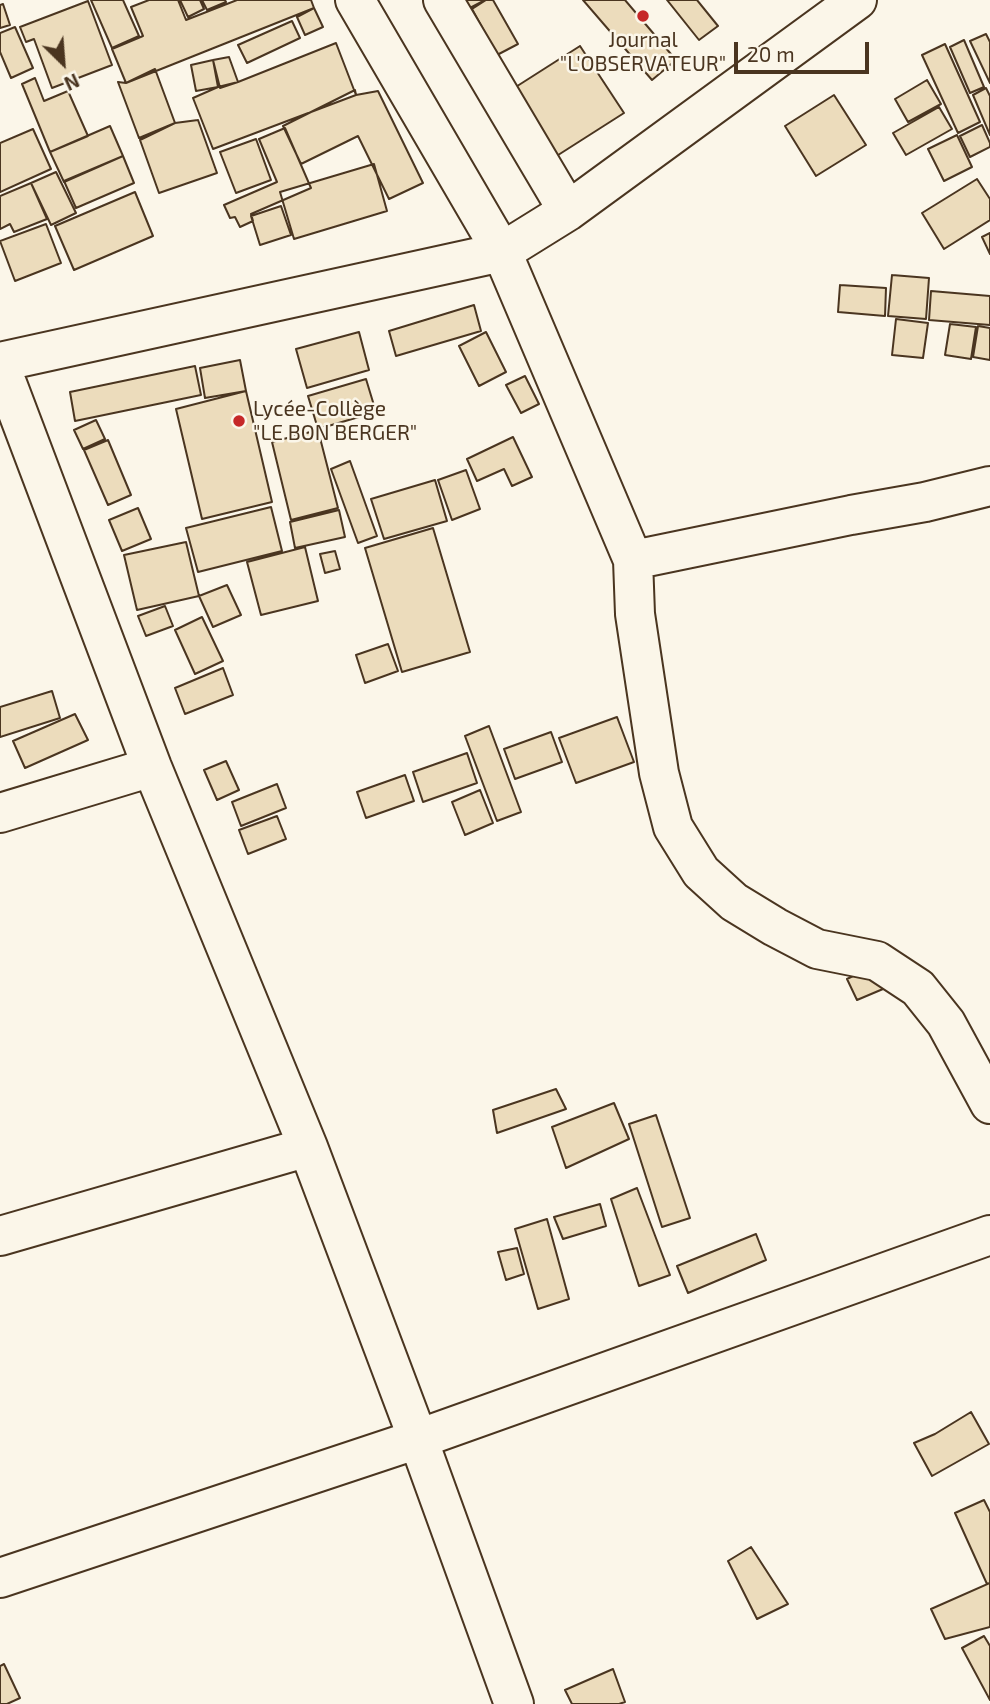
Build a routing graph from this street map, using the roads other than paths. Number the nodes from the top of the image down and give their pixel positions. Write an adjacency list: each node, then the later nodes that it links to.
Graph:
1 (355, 0): 5 (street)
2 (443, 0): 4 (street)
3 (857, 0): 4 (street)
4 (568, 211): 5 (street)
5 (502, 252): 6 (street); 8 (street)
6 (0, 363): 9 (street)
7 (990, 486): 8 (street)
8 (633, 560): 11 (street)
9 (152, 767): 10 (street); 12 (street)
10 (0, 813)
11 (990, 1104)
12 (308, 1147): 14 (street); 15 (street)
13 (990, 1235): 15 (street)
14 (0, 1236)
15 (418, 1439): 16 (street); 17 (street)
16 (0, 1578)
17 (514, 1704)

